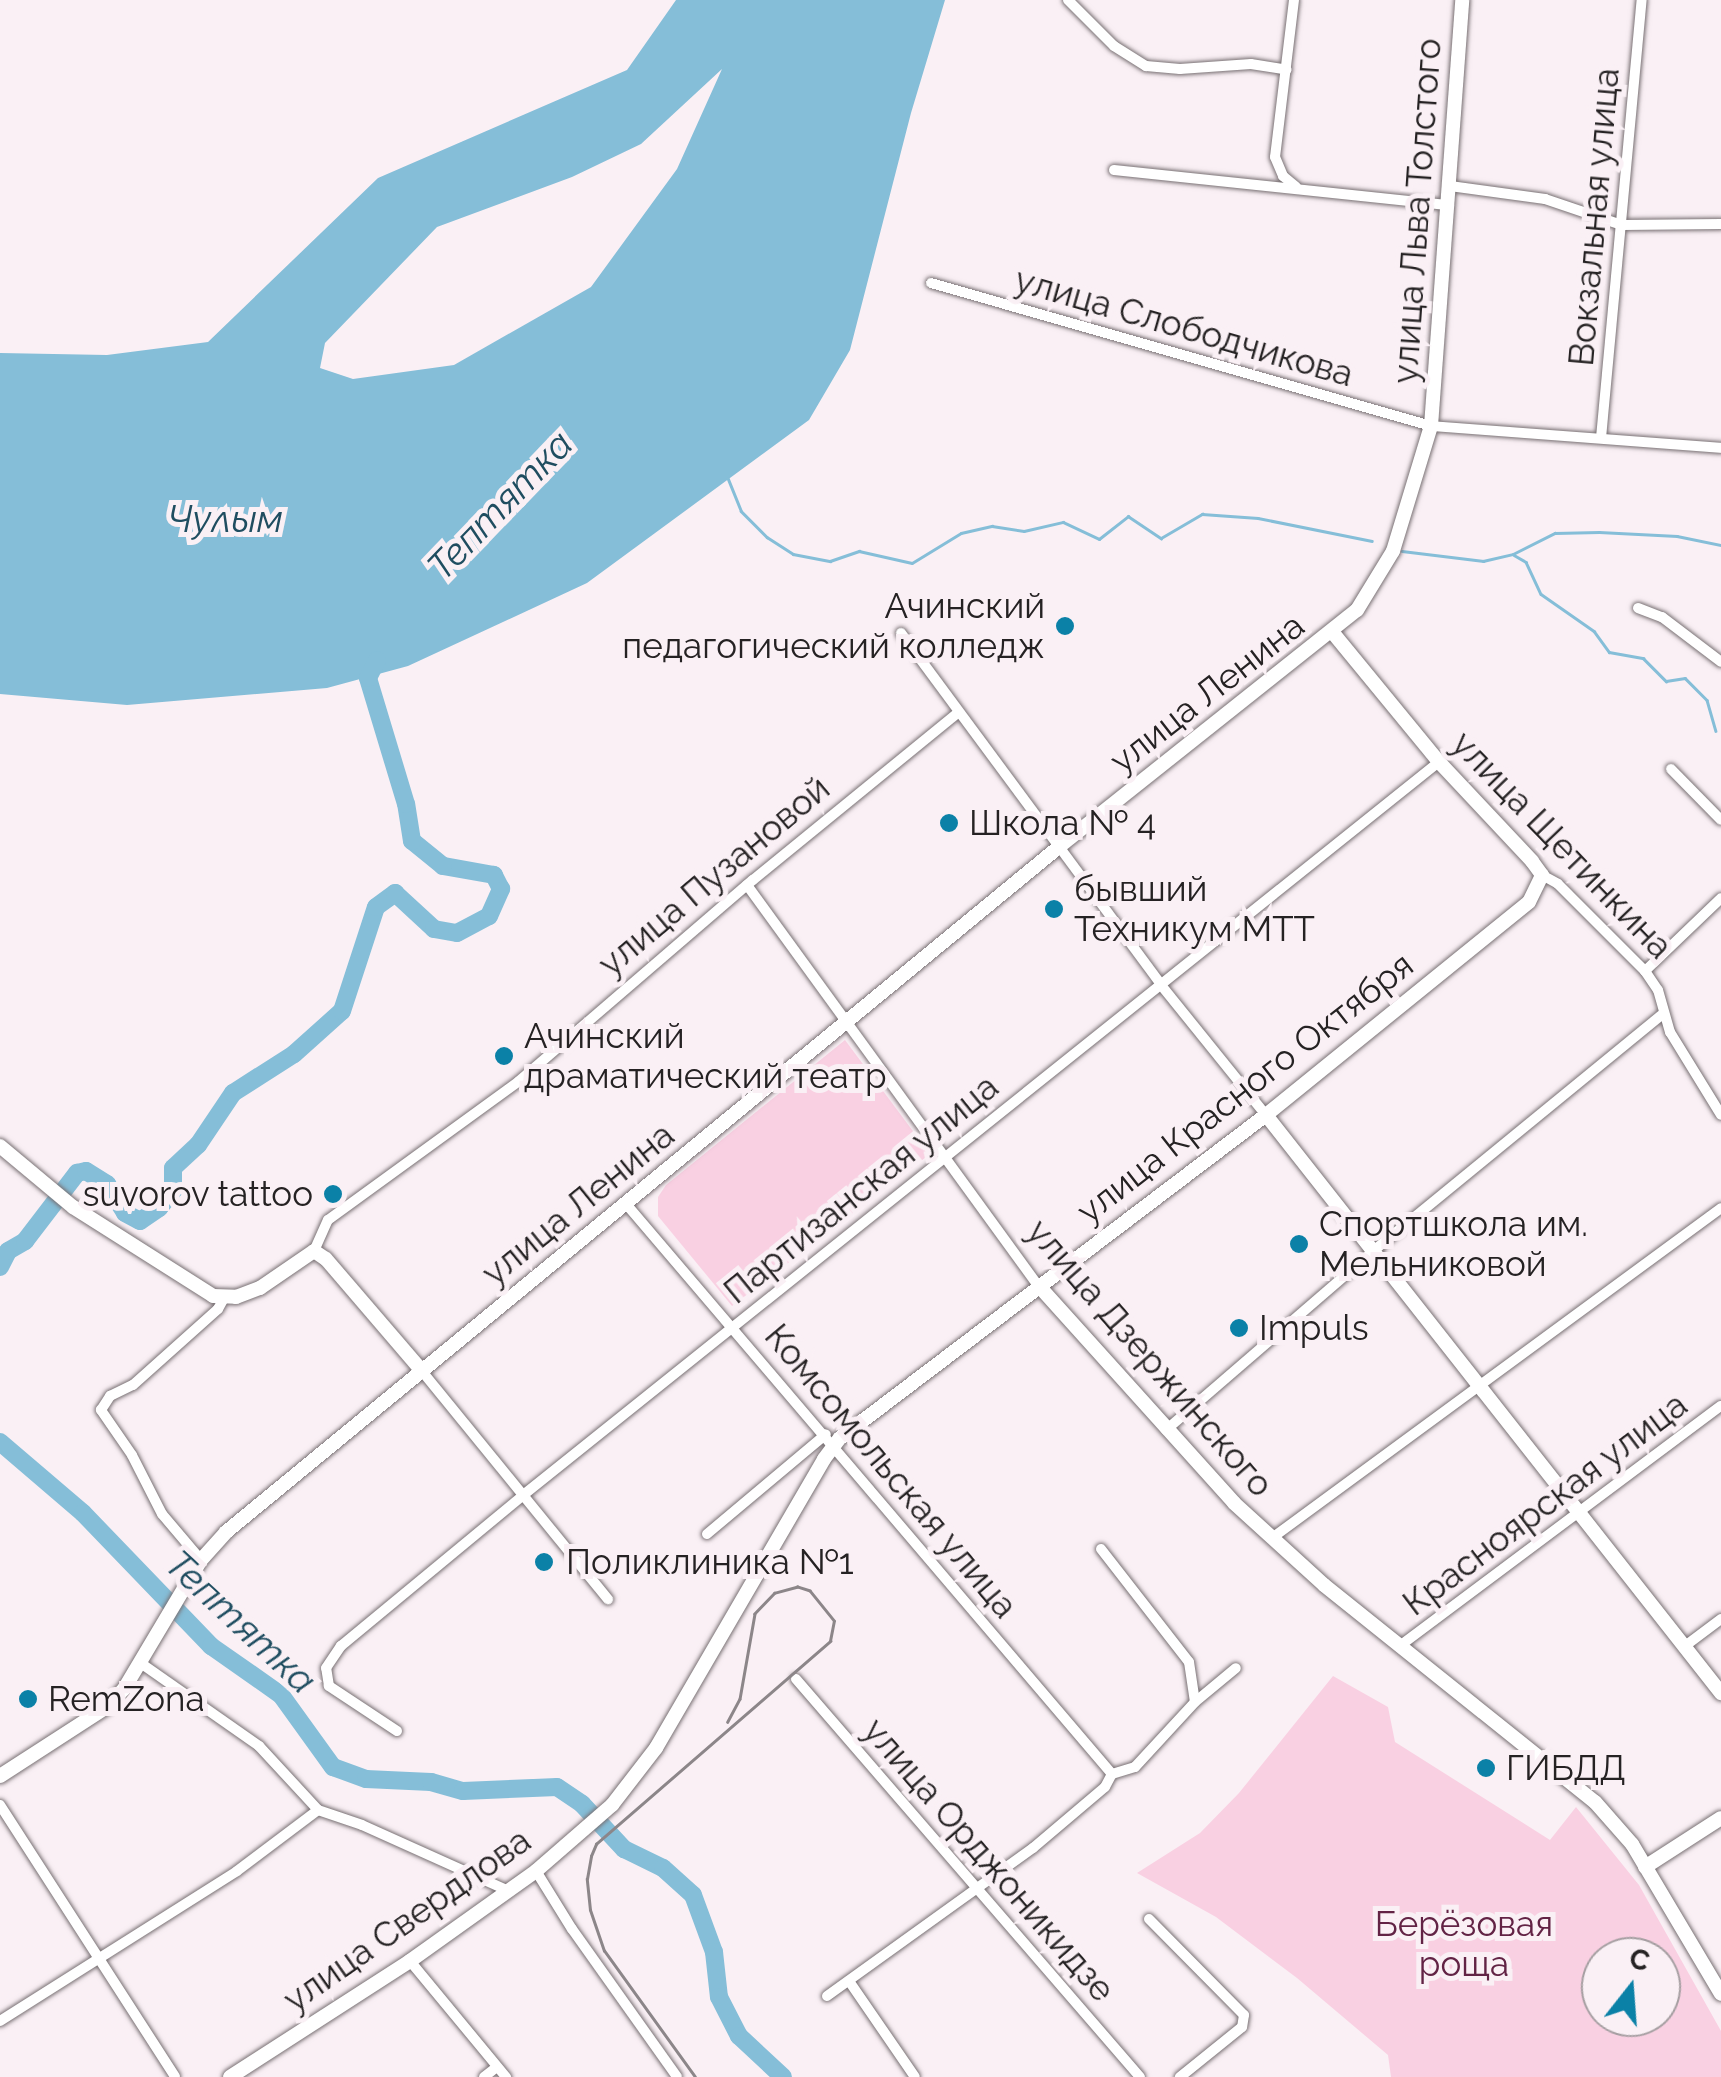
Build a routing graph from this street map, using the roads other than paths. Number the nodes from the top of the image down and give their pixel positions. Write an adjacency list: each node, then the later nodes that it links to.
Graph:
1 (1294, 0): 5 (street)
2 (1462, 0): 7 (main road, улица Льва Толстого)
3 (1642, 0): 11 (street, Вокзальная улица)
4 (1071, 1): 5 (street)
5 (1286, 70): 8 (street)
6 (1114, 170): 8 (street)
7 (1450, 186): 9 (main road, улица Льва Толстого); 11 (street)
8 (1297, 187): 9 (street)
9 (1449, 205): 13 (main road, улица Льва Толстого)
10 (1721, 224): 11 (street)
11 (1622, 225): 14 (street, Вокзальная улица)
12 (932, 283): 13 (street, улица Слободчикова)
13 (1431, 426): 14 (street, улица Слободчикова); 18 (main road, улица Ленина)
14 (1600, 438): 15 (street, улица Слободчикова)
15 (1721, 448)
16 (1638, 608): 19 (street)
17 (901, 633): 20 (street)
18 (1333, 633): 21 (main road, улица Щетинкина); 24 (main road, улица Ленина)
19 (1721, 662)
20 (958, 713): 24 (street); 26 (street, улица Пузановой)
21 (1439, 762): 25 (main road, улица Щетинкина); 29 (street, Партизанская улица)
22 (1671, 770): 23 (street)
23 (1721, 820)
24 (1060, 846): 29 (street); 31 (main road, улица Ленина)
25 (1542, 875): 28 (street, улица Щетинкина); 32 (main road, улица Красного Октября)
26 (747, 885): 31 (street, улица Дзержинского); 38 (street, улица Пузановой)
27 (1721, 898): 28 (street)
28 (1645, 971): 30 (street, улица Щетинкина)
29 (1160, 985): 32 (street); 35 (street, Партизанская улица)
30 (1664, 1014): 33 (street, улица Щетинкина); 39 (street)
31 (847, 1020): 35 (street, улица Дзержинского); 36 (main road, улица Ленина)
32 (1266, 1114): 39 (main road); 40 (main road, улица Красного Октября)
33 (1721, 1115)
34 (0, 1146): 41 (main road)
35 (945, 1157): 40 (street, улица Дзержинского); 42 (street, Партизанская улица)
36 (627, 1205): 42 (street, Комсомольская улица); 43 (main road, улица Ленина)
37 (1721, 1208): 44 (street)
38 (314, 1251): 41 (main road, улица Пузановой); 43 (main road)
39 (1372, 1252): 44 (main road); 46 (street)
40 (1038, 1286): 46 (main road, улица Дзержинского); 47 (main road, улица Красного Октября)
41 (224, 1298): 53 (street)
42 (734, 1326): 47 (street, Комсомольская улица); 48 (street, Партизанская улица)
43 (420, 1370): 48 (street); 53 (main road, улица Ленина)
44 (1478, 1386): 49 (main road); 51 (street)
45 (1721, 1406): 49 (street, Красноярская улица)
46 (1166, 1430): 51 (main road, улица Дзержинского)
47 (829, 1442): 50 (street); 64 (street, Комсомольская улица); 67 (main road, улица Красного Октября)
48 (522, 1496): 54 (street); 63 (street, Партизанская улица)
49 (1581, 1516): 56 (street, Красноярская улица); 57 (main road)
50 (707, 1534)
51 (1272, 1538): 56 (main road, улица Дзержинского)
52 (1102, 1549): 62 (street)
53 (201, 1560): 58 (main road, улица Ленина)
54 (608, 1600)
55 (1721, 1619): 57 (street)
56 (1401, 1645): 70 (main road, улица Дзержинского)
57 (1685, 1646): 61 (main road)
58 (142, 1664): 65 (main road, улица Ленина); 68 (street)
59 (1236, 1668): 62 (street)
60 (796, 1678): 72 (street, улица Орджоникидзе)
61 (1721, 1693)
62 (1195, 1702): 64 (street)
63 (397, 1731)
64 (1112, 1774): 72 (street)
65 (0, 1776)
66 (0, 1805): 75 (street)
67 (612, 1805): 71 (main road, улица Свердлова)
68 (318, 1810): 73 (street); 75 (street)
69 (1721, 1818): 70 (main road)
70 (1645, 1867): 78 (main road, улица Дзержинского)
71 (536, 1870): 73 (main road, улица Свердлова); 86 (street)
72 (978, 1888): 77 (street); 88 (street, улица Орджоникидзе)
73 (509, 1891): 76 (main road, улица Свердлова)
74 (1149, 1919): 89 (street)
75 (100, 1957): 80 (street); 82 (street)
76 (410, 1962): 81 (street); 83 (main road, улица Свердлова)
77 (849, 1981): 79 (street); 87 (street)
78 (1721, 1994)
79 (827, 1996)
80 (0, 2021)
81 (497, 2067): 84 (street); 85 (street)
82 (175, 2077)
83 (230, 2077)
84 (484, 2077)
85 (506, 2077)
86 (678, 2077)
87 (915, 2077)
88 (1140, 2077)
89 (1180, 2077)

